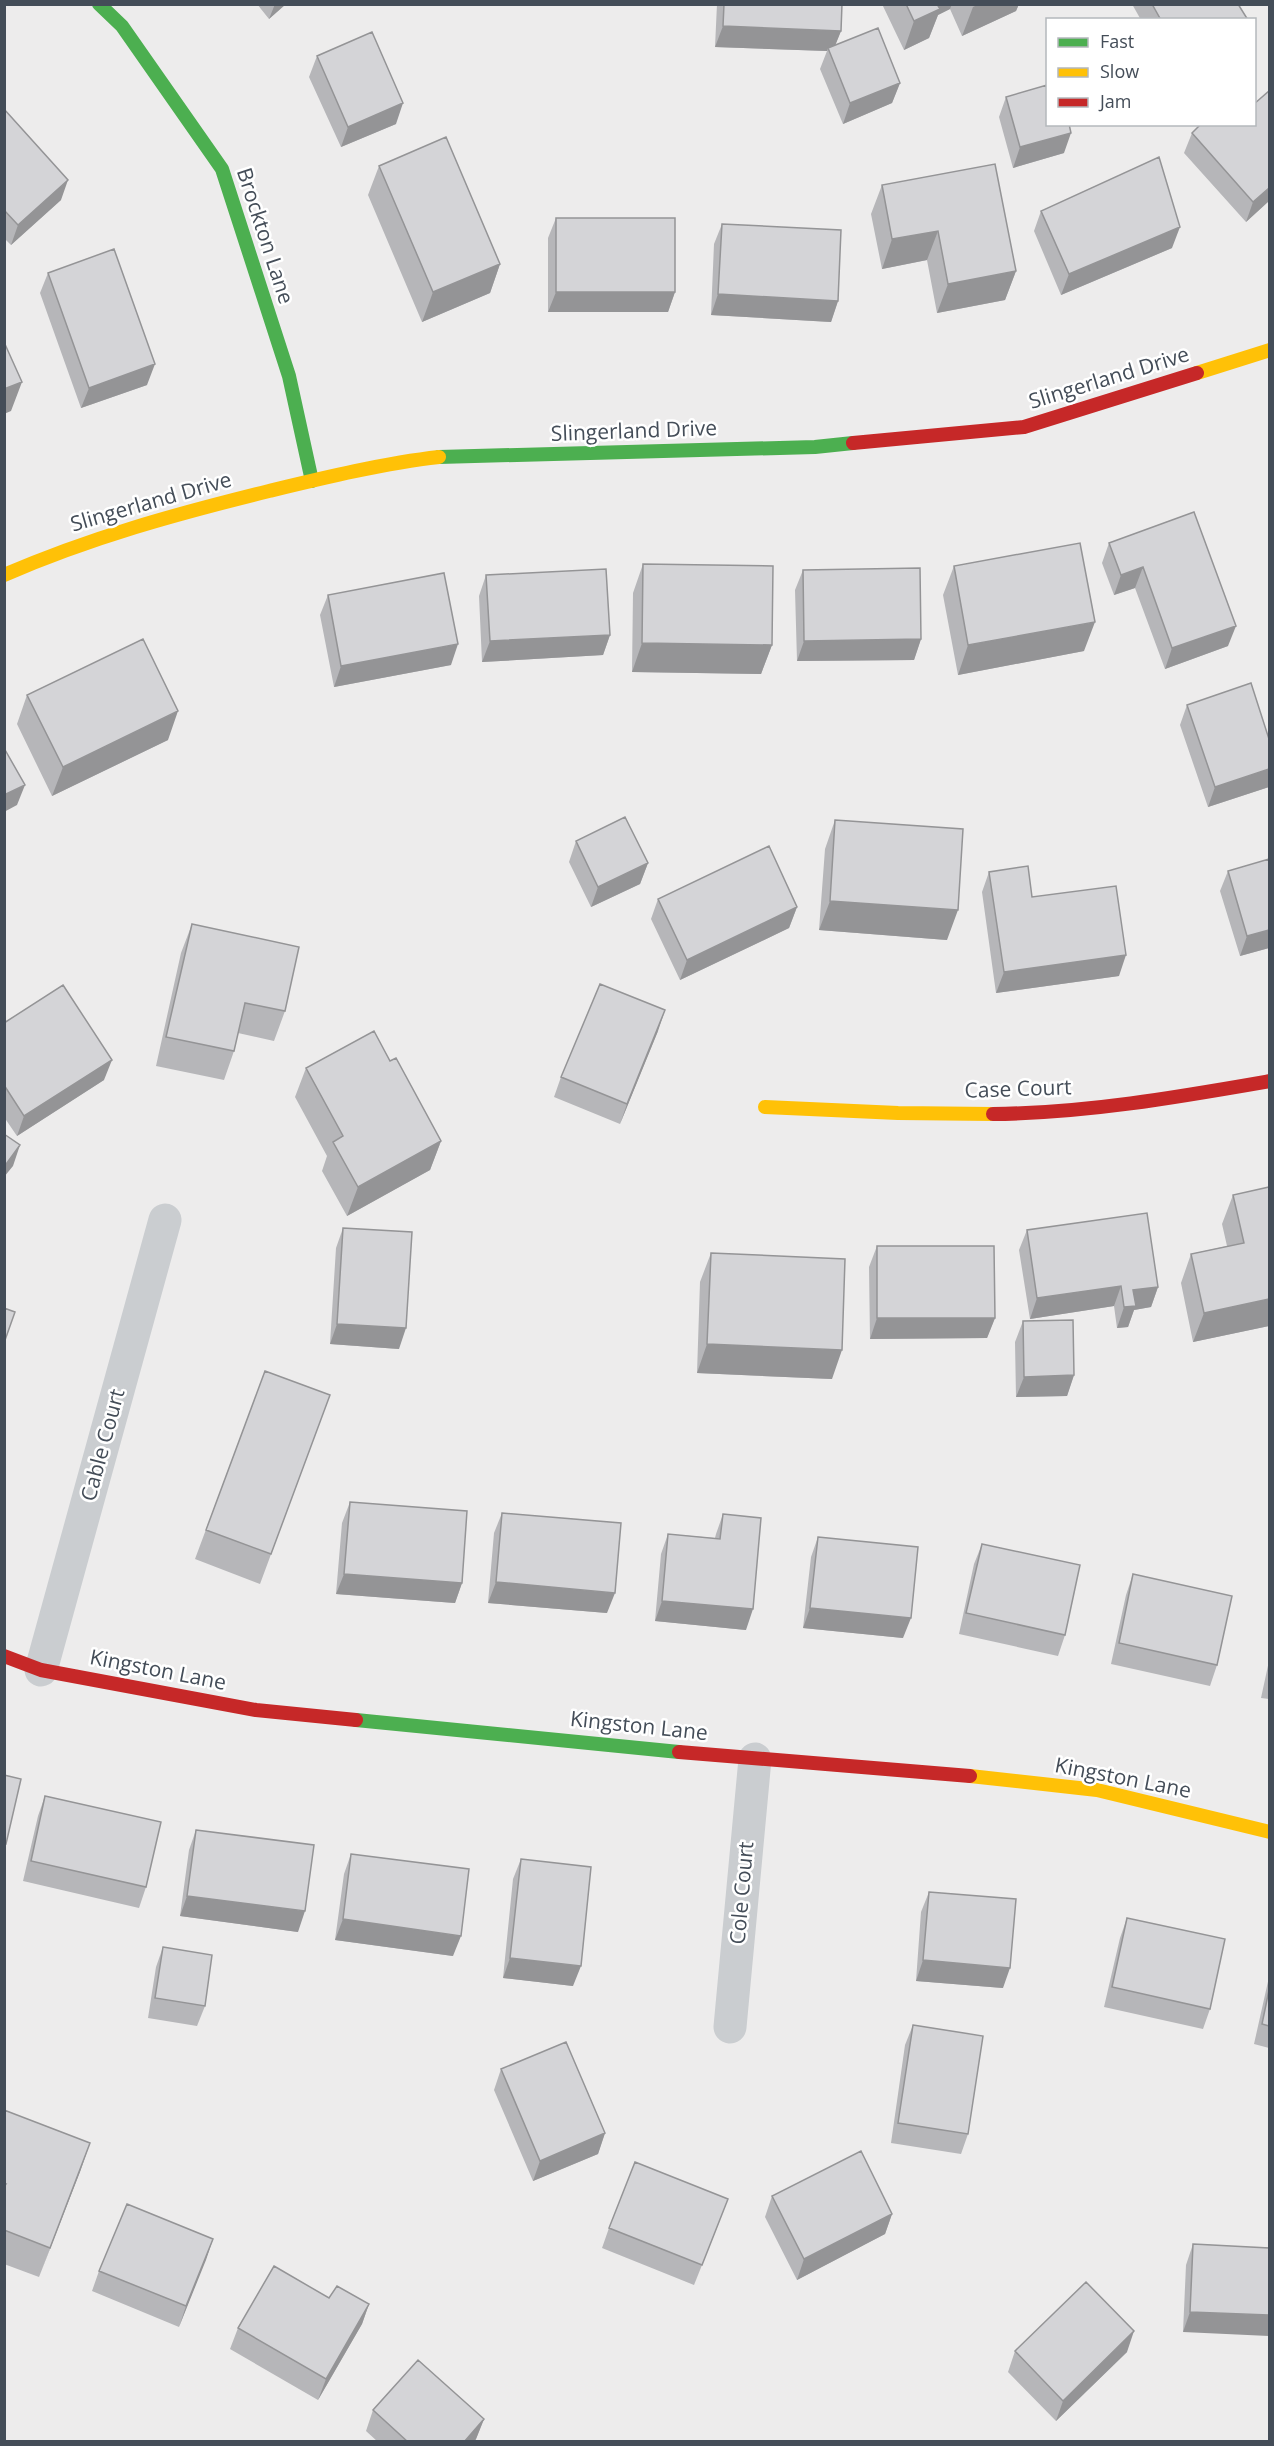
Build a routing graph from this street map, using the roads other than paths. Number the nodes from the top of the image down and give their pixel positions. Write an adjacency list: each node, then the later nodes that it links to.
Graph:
1 (99, 4): 3 (street, Brockton Lane)
2 (1269, 350): 3 (street, Slingerland Drive)
3 (312, 481): 4 (street, Slingerland Drive)
4 (4, 575)
5 (1269, 1081): 6 (street, Case Court)
6 (765, 1107)
7 (165, 1220): 9 (street, Cable Court)
8 (4, 1656): 9 (street, Kingston Lane)
9 (41, 1670): 10 (street, Kingston Lane)
10 (755, 1759): 11 (street, Kingston Lane); 12 (street, Cole Court)
11 (1269, 1832)
12 (730, 2027)

